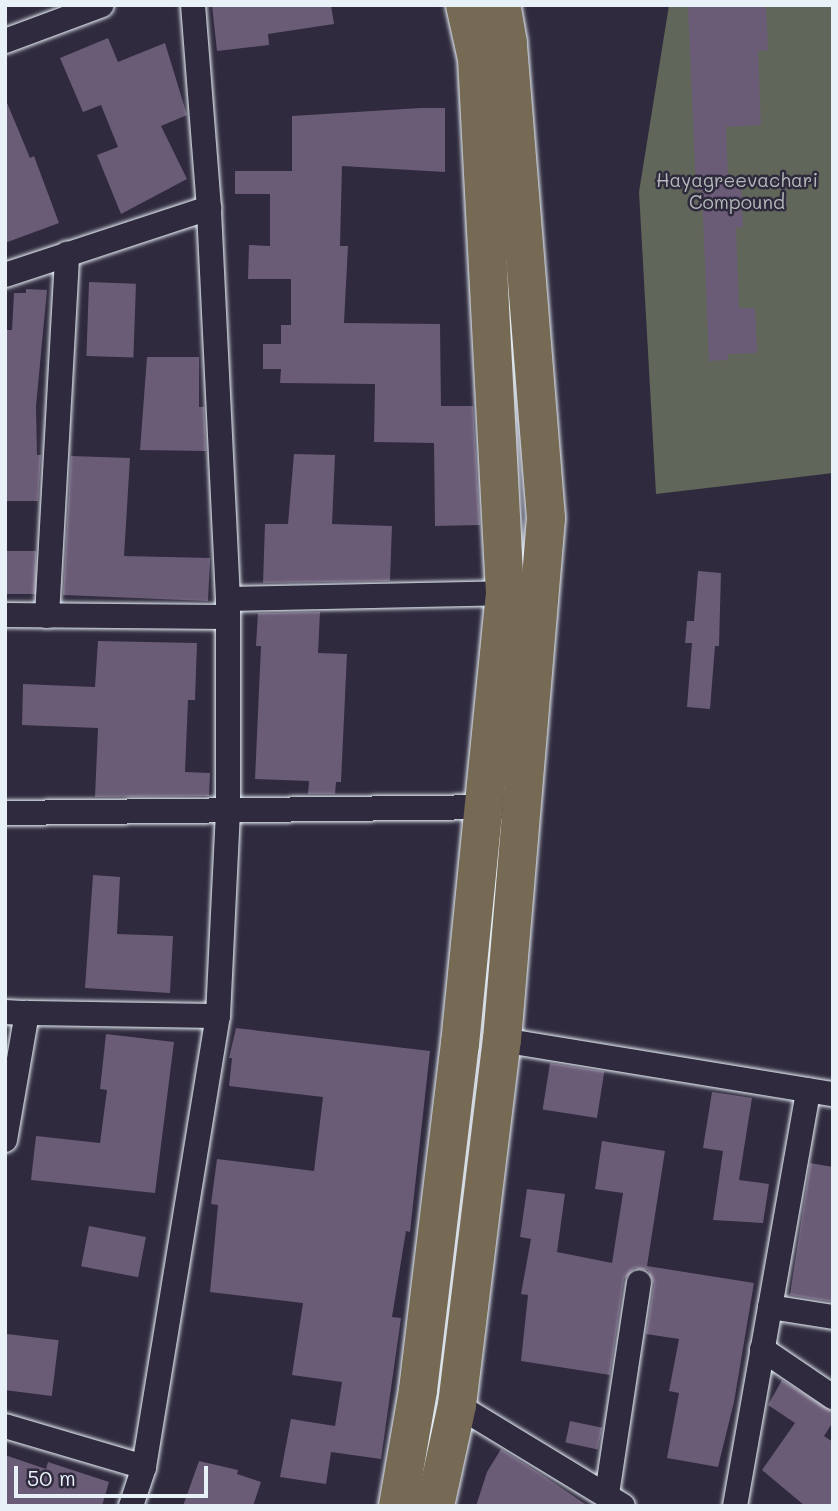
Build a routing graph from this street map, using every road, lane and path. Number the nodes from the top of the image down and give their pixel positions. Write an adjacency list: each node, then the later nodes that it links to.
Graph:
1 (102, 5): 5 (street)
2 (193, 5): 6 (street)
3 (465, 5): 9 (main road)
4 (501, 5): 13 (main road)
5 (5, 41)
6 (209, 208): 7 (street); 10 (street)
7 (67, 254): 8 (street); 12 (street)
8 (5, 275)
9 (505, 593): 10 (street); 15 (main road)
10 (228, 608): 12 (street); 14 (street)
11 (5, 615): 12 (street)
12 (47, 616)
13 (524, 803): 15 (street); 19 (main road)
14 (228, 808): 15 (street); 16 (street); 18 (street)
15 (485, 810): 33 (main road)
16 (5, 813)
17 (16, 1012): 18 (street); 22 (street)
18 (218, 1016): 30 (street)
19 (502, 1040): 20 (street); 28 (main road)
20 (808, 1090): 21 (street); 24 (street)
21 (833, 1094)
22 (5, 1140)
23 (639, 1282): 31 (street)
24 (770, 1307): 25 (street); 26 (street)
25 (833, 1317)
26 (762, 1349): 27 (street); 35 (street)
27 (833, 1397)
28 (457, 1405): 31 (street); 34 (main road)
29 (5, 1426): 30 (street)
30 (144, 1468): 32 (street)
31 (615, 1500)
32 (131, 1506)
33 (398, 1506)
34 (435, 1506)
35 (734, 1506)

